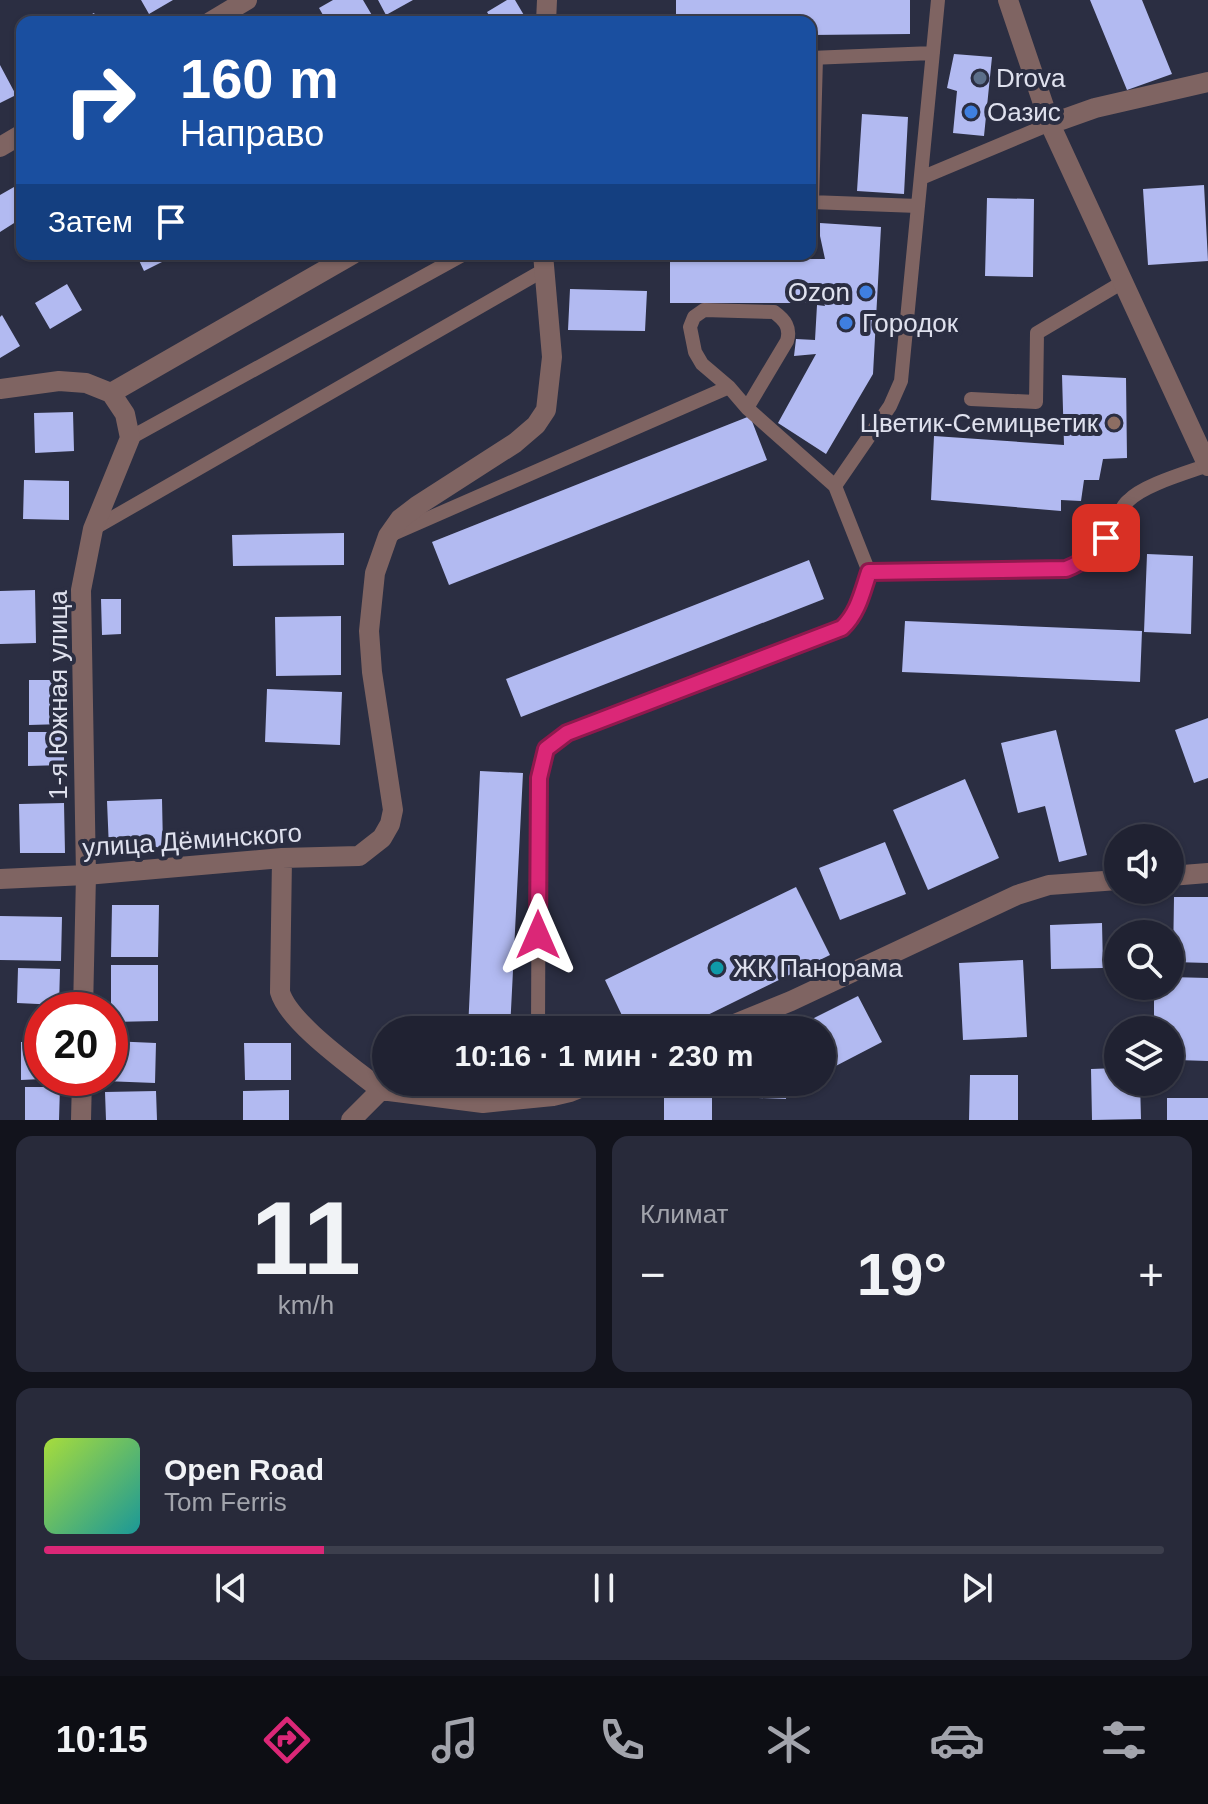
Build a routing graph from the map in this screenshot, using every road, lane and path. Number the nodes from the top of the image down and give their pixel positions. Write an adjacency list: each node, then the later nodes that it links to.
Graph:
1 (247, 0): 4 (street)
2 (938, 0): 5 (lane)
3 (1008, 0): 8 (street)
4 (220, 16)
5 (933, 53): 6 (lane); 9 (lane)
6 (816, 58)
7 (1208, 82): 8 (street)
8 (1050, 124): 9 (lane); 15 (street)
9 (921, 178): 11 (lane)
10 (816, 202): 11 (lane)
11 (918, 206): 23 (lane)
12 (343, 260): 18 (street)
13 (453, 260): 21 (lane)
14 (544, 262): 24 (lane); 25 (street)
15 (1123, 282): 19 (lane); 22 (street)
16 (729, 387): 20 (lane); 20 (lane); 25 (lane)
17 (0, 389): 18 (street)
18 (111, 393): 21 (street)
19 (971, 399)
20 (747, 408): 23 (lane)
21 (130, 438): 24 (street, 1-я Южная улица)
22 (1208, 466): 26 (lane)
23 (835, 486): 26 (lane)
24 (93, 529): 29 (street, 1-я Южная улица)
25 (388, 536): 27 (street, улица Дёминского)
26 (869, 572): 34 (lane)
27 (282, 858): 29 (street, улица Дёминского); 36 (street)
28 (1208, 873): 30 (street)
29 (86, 875): 31 (street, улица Дёминского); 33 (street, 1-я Южная улица)
30 (1184, 875)
31 (0, 879)
32 (1104, 881): 35 (street)
33 (83, 992)
34 (538, 1016)
35 (754, 1016)
36 (372, 1082)
37 (82, 1096): 42 (street)
38 (375, 1096): 43 (street)
39 (410, 1096): 41 (street)
40 (553, 1096): 41 (street)
41 (484, 1111)
42 (81, 1120)
43 (351, 1120)

